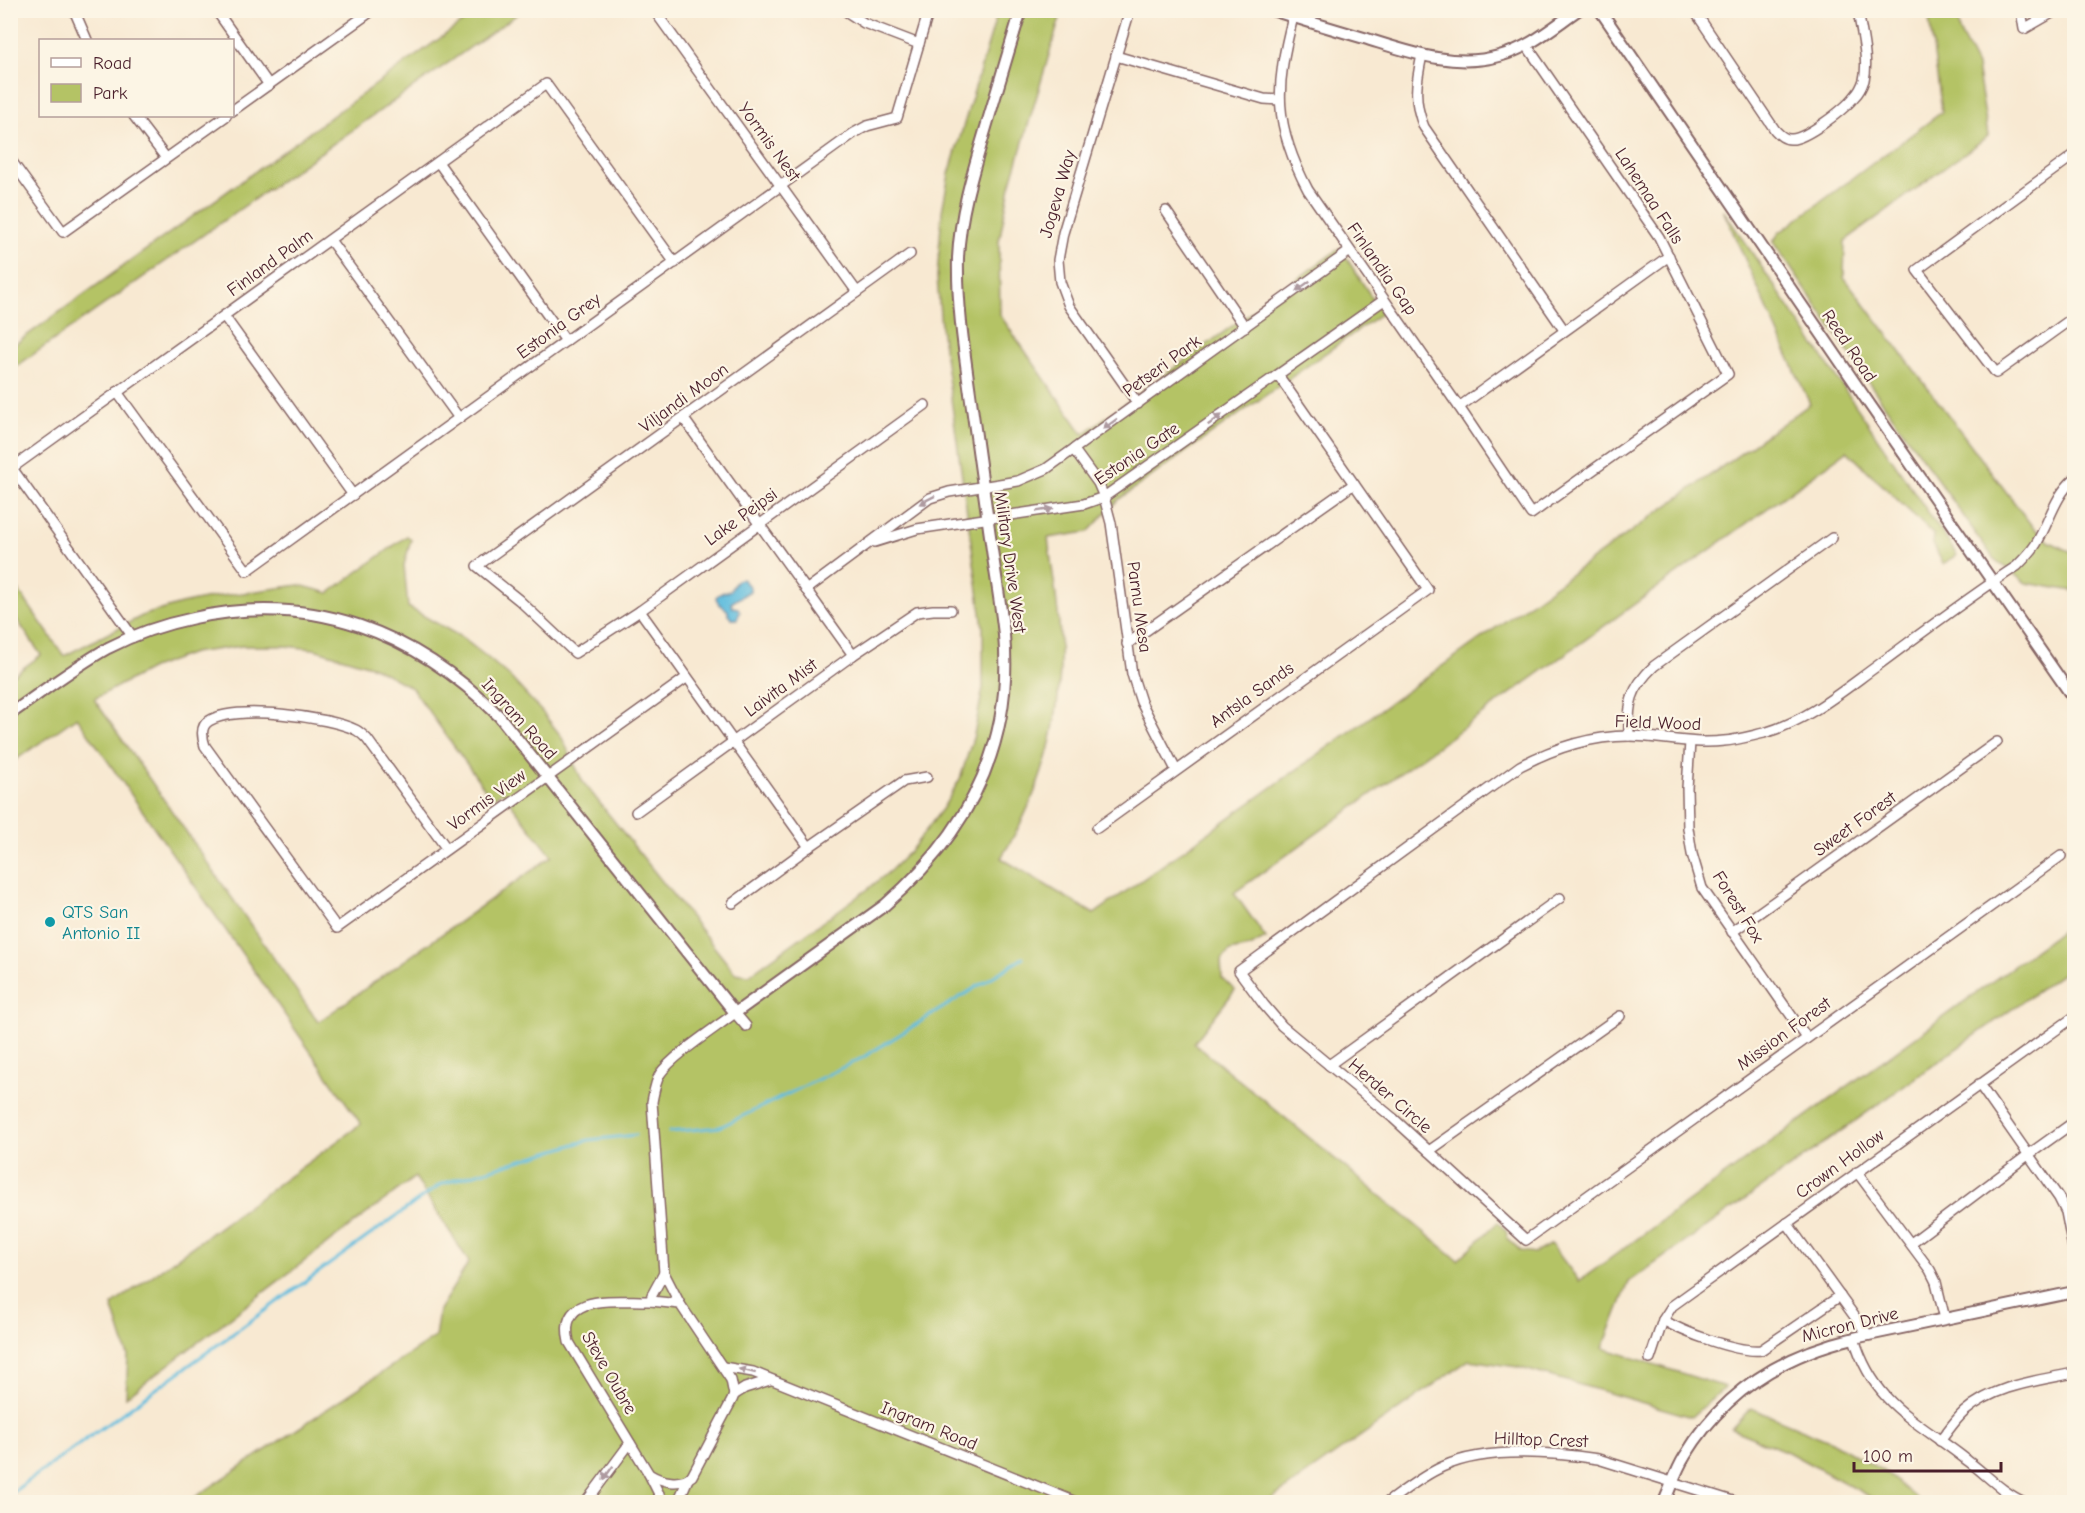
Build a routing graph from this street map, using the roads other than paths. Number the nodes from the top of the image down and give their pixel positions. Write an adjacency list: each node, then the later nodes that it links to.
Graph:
1 (74, 10): 17 (street)
2 (216, 10): 22 (street)
3 (373, 10): 22 (street)
4 (654, 10): 31 (street, Yormis Nest)
5 (844, 10): 18 (street)
6 (929, 10): 18 (street)
7 (1021, 10): 56 (street, Military Drive West)
8 (1130, 10): 20 (street, Jogeva Way)
9 (1272, 10): 16 (street)
10 (1578, 10): 19 (street)
11 (1600, 10): 64 (street, Reed Road)
12 (1694, 10): 13 (street)
13 (1858, 10)
14 (2021, 10): 15 (street)
15 (2057, 10)
16 (1293, 17): 21 (street); 23 (street, Finlandia Gap)
17 (87, 39)
18 (919, 44): 31 (street, Estonia Grey)
19 (1527, 46): 21 (street); 36 (street, Lahemaa Falls)
20 (1116, 56): 23 (street); 47 (street, Jogeva Way)
21 (1422, 56): 43 (street)
22 (269, 85): 24 (street)
23 (1280, 100): 34 (street, Finlandia Gap)
24 (234, 110)
25 (135, 117): 28 (street)
26 (225, 117): 28 (street)
27 (2074, 155): 41 (street)
28 (166, 158): 29 (street)
29 (10, 159)
30 (438, 162): 33 (street, Finland Palm); 37 (street, Finland Palm); 44 (street)
31 (781, 186): 37 (street, Estonia Grey); 38 (street, Yormis Nest)
32 (1166, 211): 42 (street)
33 (330, 240): 40 (street, Finland Palm); 50 (street)
34 (1350, 251): 39 (street, Finlandia Gap); 42 (street, Petseri Park, one-way to 42)
35 (910, 254): 38 (street, Viljandi Moon)
36 (1670, 256): 43 (street); 59 (street, Lahemaa Falls)
37 (675, 263): 44 (street, Estonia Grey)
38 (857, 292): 51 (street, Viljandi Moon)
39 (1384, 300): 45 (street, Estonia Gate); 49 (street, Finlandia Gap)
40 (224, 316): 46 (street, Finland Palm); 57 (street)
41 (2074, 317)
42 (1245, 327): 47 (street, Petseri Park)
43 (1564, 330): 49 (street)
44 (567, 341): 50 (street, Estonia Grey)
45 (1278, 375): 55 (street); 58 (street, Estonia Gate, one-way to 45)
46 (117, 393): 53 (street, Finland Palm); 57 (street, Estonia Grey)
47 (1138, 404): 52 (street, Petseri Park, one-way to 52)
48 (925, 405): 61 (street, Lake Peipsi)
49 (1459, 406): 59 (street, Finlandia Gap)
50 (459, 418): 57 (street, Estonia Grey)
51 (684, 419): 61 (street); 70 (street, Viljandi Moon)
52 (1074, 450): 56 (street, Petseri Park); 58 (street, Parnu Mesa)
53 (12, 468): 68 (street)
54 (2074, 479): 64 (street, Field Wood)
55 (1354, 484): 69 (street); 79 (street, Antsla Sands)
56 (983, 486): 60 (street, Military Drive West); 63 (street, Estonia Gate, one-way to 63)
57 (353, 495)
58 (1104, 497): 60 (street, Estonia Gate, one-way to 58); 69 (street, Parnu Mesa)
59 (1531, 514)
60 (988, 519): 63 (street, Estonia Gate); 91 (street, Military Drive West)
61 (759, 524): 65 (street); 67 (street, Lake Peipsi)
62 (1832, 538): 75 (street)
63 (870, 544): 65 (street, Estonia Gate)
64 (1992, 582): 73 (street, Reed Road); 76 (street, Field Wood)
65 (806, 590): 71 (street)
66 (951, 610): 71 (street, Laivita Mist)
67 (640, 611): 70 (street, Lake Peipsi); 72 (street)
68 (133, 637): 74 (street, Ingram Road); 80 (street, Ingram Road)
69 (1127, 644): 79 (street, Parnu Mesa)
70 (575, 653)
71 (853, 655): 78 (street, Laivita Mist)
72 (686, 678): 78 (street); 80 (street, Vormis View)
73 (2074, 699)
74 (10, 714)
75 (1629, 736): 76 (street, Field Wood); 90 (street, Field Wood)
76 (1690, 742): 89 (street, Forest Fox)
77 (1997, 742): 89 (street, Sweet Forest)
78 (734, 743): 82 (street, Laivita Mist); 84 (street)
79 (1176, 770): 83 (street, Antsla Sands)
80 (548, 776): 85 (street, Vormis View); 91 (street, Ingram Road)
81 (927, 777): 84 (street)
82 (636, 812)
83 (1097, 828)
84 (809, 847): 88 (street)
85 (447, 849): 85 (street, Vormis View)
86 (2061, 856): 95 (street, Mission Forest)
87 (1560, 898): 96 (street)
88 (733, 903)
89 (1732, 932): 95 (street, Forest Fox)
90 (1239, 971): 96 (street, Herder Circle)
91 (735, 1013): 94 (street, Ingram Road); 107 (street)
92 (1620, 1016): 99 (street)
93 (2074, 1017): 97 (street, Crown Hollow)
94 (746, 1026)
95 (1807, 1038): 104 (street, Mission Forest)
96 (1329, 1065): 99 (street, Herder Circle)
97 (1978, 1084): 100 (street); 101 (street, Crown Hollow)
98 (2074, 1122): 100 (street)
99 (1429, 1151): 104 (street, Herder Circle)
100 (2028, 1155): 103 (street); 105 (street)
101 (1857, 1172): 102 (street, Crown Hollow); 105 (street)
102 (1786, 1223): 109 (street); 113 (street, Crown Hollow)
103 (2073, 1238): 106 (street)
104 (1526, 1240)
105 (1911, 1243): 112 (street)
106 (2074, 1253)
107 (664, 1273): 110 (street); 111 (street)
108 (2074, 1292): 112 (street, Micron Drive)
109 (1840, 1296): 113 (street); 114 (street)
110 (651, 1301): 111 (street, Steve Oubre); 122 (street, Steve Oubre)
111 (680, 1304): 117 (street)
112 (1945, 1319): 114 (street, Micron Drive)
113 (1663, 1320): 116 (street, Crown Hollow)
114 (1868, 1335): 115 (street, Micron Drive)
115 (1854, 1338): 121 (street); 125 (street, Micron Drive)
116 (1650, 1359)
117 (723, 1367): 119 (street, Ingram Road, one-way to 117); 120 (street)
118 (2074, 1373): 121 (street)
119 (770, 1380): 120 (street); 129 (street, Ingram Road)
120 (734, 1395): 124 (street)
121 (1940, 1441): 133 (street)
122 (630, 1443): 123 (street, Steve Oubre); 126 (street, one-way to 126)
123 (649, 1474): 124 (street); 127 (street, Steve Oubre)
124 (688, 1479): 128 (street)
125 (1673, 1482): 130 (street, Hilltop Crest); 131 (street, Micron Drive); 132 (street, Hilltop Crest)
126 (586, 1503)
127 (663, 1503)
128 (678, 1503)
129 (1076, 1503)
130 (1388, 1503)
131 (1664, 1503)
132 (1736, 1503)
133 (2024, 1503)

